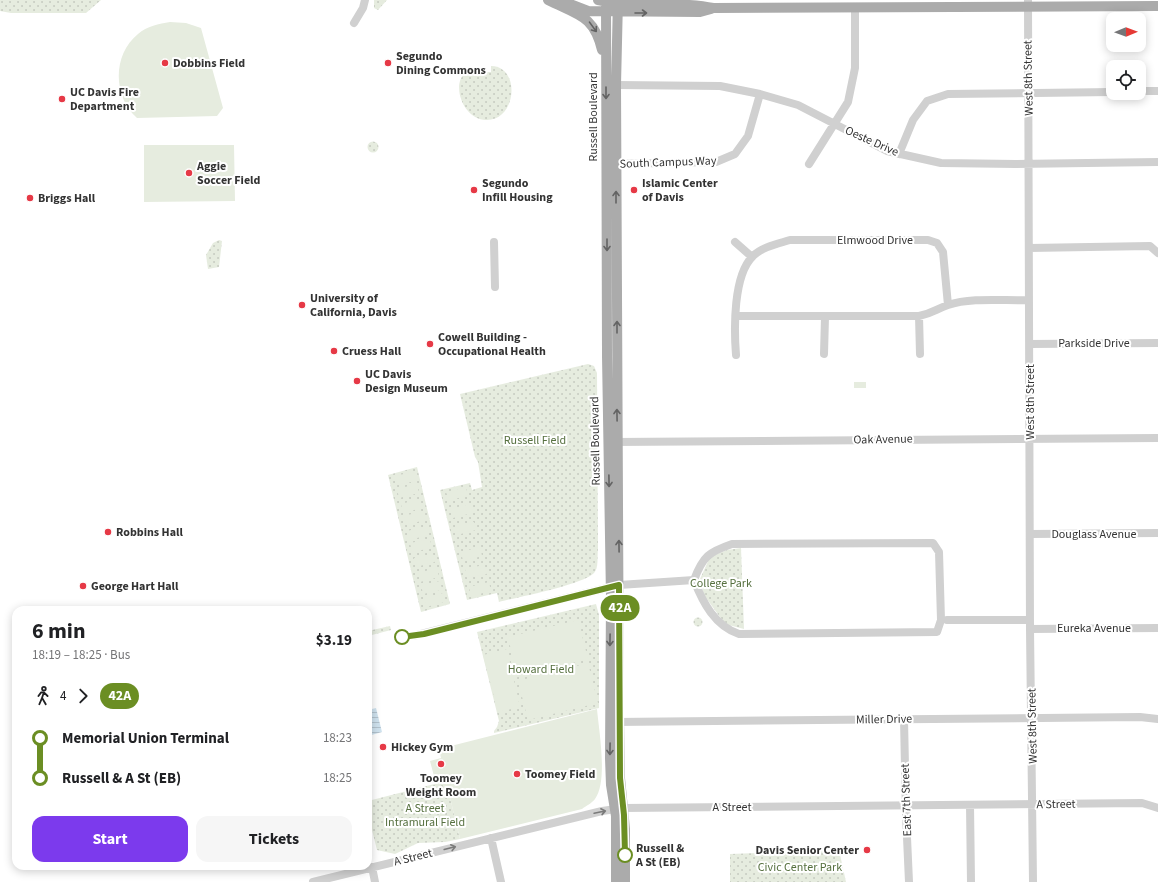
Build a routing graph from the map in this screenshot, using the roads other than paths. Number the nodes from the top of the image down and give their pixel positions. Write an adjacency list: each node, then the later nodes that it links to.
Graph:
1 (365, 0): 10 (street)
2 (548, 0): 11 (main road, one-way to 11)
3 (560, 0): 4 (main road)
4 (604, 3): 6 (main road); 11 (main road, Russell Boulevard)
5 (1028, 3): 7 (main road); 9 (main road); 16 (street, West 8th Street)
6 (618, 5): 8 (main road); 8 (main road, one-way to 8); 12 (main road, Russell Boulevard)
7 (1158, 6)
8 (710, 7): 9 (main road)
9 (855, 8): 18 (street)
10 (354, 23)
11 (606, 67): 21 (main road, Russell Boulevard, one-way to 21)
12 (616, 85): 17 (street, Oeste Drive); 21 (main road, Russell Boulevard)
13 (1146, 91): 14 (street)
14 (1158, 91)
15 (1106, 92): 16 (street)
16 (1028, 93): 19 (street); 23 (street, West 8th Street)
17 (760, 94): 18 (street, Oeste Drive); 21 (street, South Campus Way)
18 (835, 124): 19 (street, Oeste Drive); 22 (street)
19 (900, 154): 23 (street, Oeste Drive)
20 (1158, 162): 23 (street, Oeste Drive)
21 (611, 164): 40 (main road, Russell Boulevard, one-way to 40); 41 (main road, Russell Boulevard, one-way to 21)
22 (809, 164)
23 (1029, 164): 26 (street, West 8th Street)
24 (494, 242): 29 (street)
25 (735, 242): 28 (street)
26 (1029, 248): 27 (street); 30 (street, West 8th Street)
27 (1157, 251)
28 (752, 257): 31 (street, Elmwood Drive); 32 (street)
29 (495, 287)
30 (1029, 300): 31 (street); 36 (street, West 8th Street)
31 (948, 305): 33 (street)
32 (736, 316): 34 (street); 39 (street)
33 (919, 316): 34 (street); 38 (street)
34 (825, 317): 37 (street)
35 (1158, 343): 36 (street, Parkside Drive)
36 (1030, 344): 43 (street, West 8th Street)
37 (824, 354)
38 (920, 354)
39 (736, 355)
40 (607, 356): 41 (main road); 44 (main road, Russell Boulevard)
41 (617, 377): 44 (main road, Russell Boulevard, one-way to 41)
42 (1158, 438): 43 (street, Oak Avenue)
43 (1030, 439): 44 (street, Oak Avenue); 46 (street, West 8th Street)
44 (613, 442): 48 (main road, Russell Boulevard)
45 (1158, 533): 46 (street, Douglass Avenue)
46 (1031, 534): 50 (street, West 8th Street)
47 (694, 580): 47 (street); 48 (street)
48 (615, 586): 52 (street); 56 (main road, Russell Boulevard)
49 (947, 620): 50 (street, Eureka Avenue)
50 (1030, 625): 51 (street, Eureka Avenue); 53 (street, West 8th Street)
51 (1158, 628)
52 (413, 636)
53 (1032, 718): 54 (street, Miller Drive); 55 (street, Miller Drive); 57 (street, West 8th Street)
54 (904, 719): 56 (street, Miller Drive); 58 (street, East 7th Street)
55 (1158, 719)
56 (615, 722): 61 (main road, Russell Boulevard)
57 (1032, 804): 59 (street, A Street); 60 (street, A Street); 72 (street, West 8th Street)
58 (906, 805): 59 (street, A Street); 61 (street, A Street); 70 (street, East 7th Street)
59 (970, 805): 71 (street)
60 (1158, 808)
61 (619, 809): 62 (street, A Street, one-way to 61); 68 (main road, Russell Boulevard); 69 (main road, Russell Boulevard)
62 (491, 838): 63 (street, A Street, one-way to 62); 67 (street)
63 (372, 867): 66 (street)
64 (360, 870): 65 (street, A Street)
65 (313, 882)
66 (375, 882)
67 (501, 882)
68 (616, 882)
69 (626, 882)
70 (910, 882)
71 (971, 882)
72 (1033, 882)

